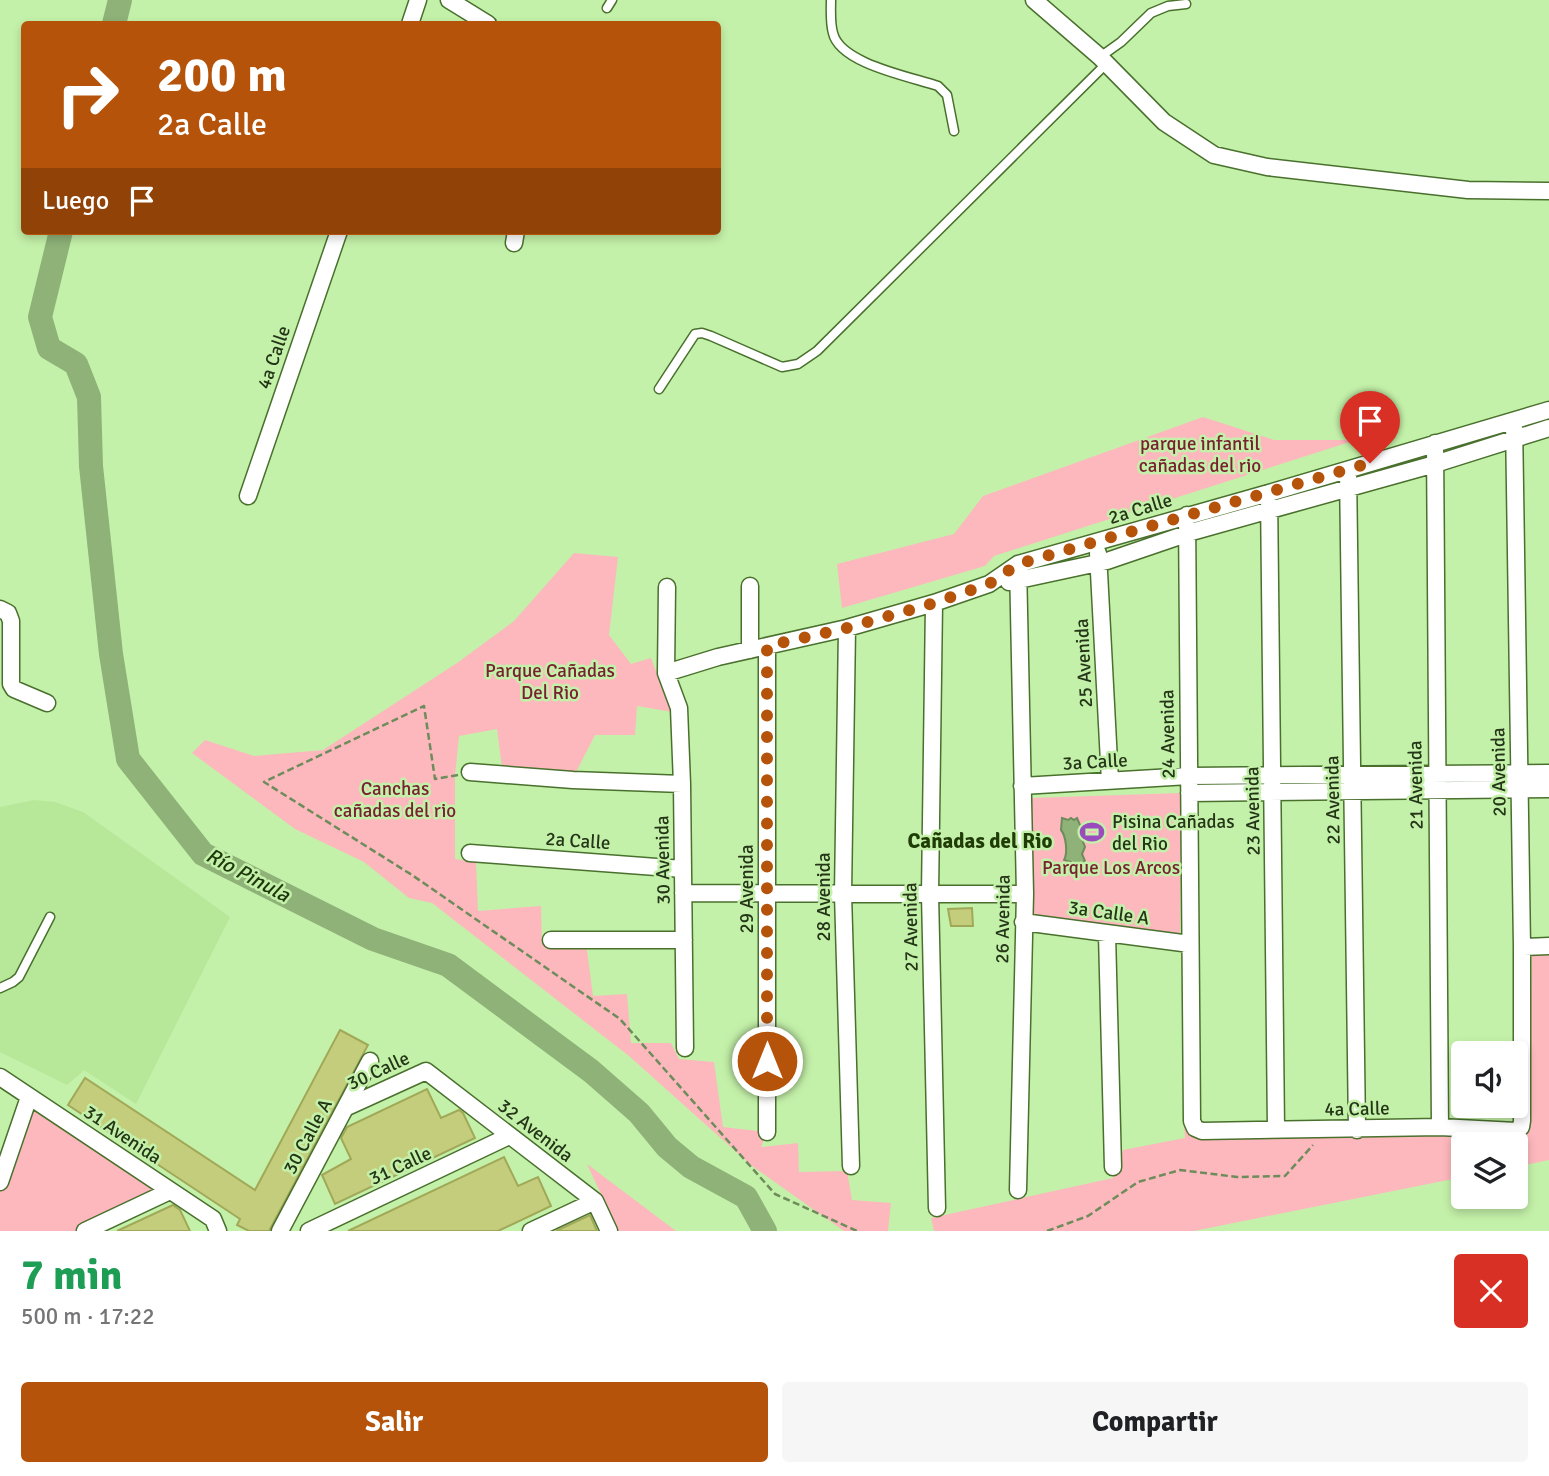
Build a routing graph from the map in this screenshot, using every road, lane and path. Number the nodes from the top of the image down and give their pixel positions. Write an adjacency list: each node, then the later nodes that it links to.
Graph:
1 (418, 0): 6 (street)
2 (449, 0): 7 (street)
3 (831, 0): 9 (lane)
4 (1034, 0): 8 (street)
5 (1186, 4): 8 (lane)
6 (411, 21)
7 (483, 21)
8 (1103, 60): 10 (street); 12 (lane)
9 (954, 131)
10 (1549, 191)
11 (338, 235): 21 (street, 4a Calle)
12 (659, 389)
13 (1549, 410): 14 (street, 2a Calle)
14 (1514, 421): 16 (street, 20 Avenida); 17 (street, 2a Calle)
15 (1549, 428): 16 (street, 2a Calle)
16 (1516, 438): 18 (street, 2a Calle); 43 (street, 20 Avenida)
17 (1435, 443): 18 (street, 21 Avenida); 19 (street, 2a Calle)
18 (1435, 464): 20 (street, 2a Calle); 44 (street, 21 Avenida)
19 (1348, 470): 20 (street, 22 Avenida); 22 (street, 2a Calle)
20 (1349, 488): 22 (street, 2a Calle); 46 (street, 22 Avenida)
21 (248, 496)
22 (1270, 501): 23 (street, 2a Calle); 24 (street, 2a Calle); 47 (street, 23 Avenida)
23 (1187, 515): 24 (street, 24 Avenida); 25 (street, 2a Calle)
24 (1186, 534): 26 (street, 2a Calle); 41 (street, 24 Avenida)
25 (1098, 542): 26 (street, 25 Avenida); 27 (street, 2a Calle)
26 (1099, 563): 28 (street, 2a Calle); 42 (street, 25 Avenida)
27 (1018, 564): 28 (street, 26 Avenida); 29 (street, 2a Calle)
28 (1018, 582): 29 (street, 2a Calle); 48 (street, 26 Avenida)
29 (989, 584): 32 (street, 2a Calle)
30 (750, 586): 36 (street)
31 (667, 587): 37 (street)
32 (934, 603): 34 (street, 2a Calle); 55 (street, 27 Avenida)
33 (0, 609): 38 (street)
34 (847, 628): 35 (street, 2a Calle); 54 (street, 28 Avenida)
35 (767, 646): 36 (street, 2a Calle); 57 (street, 29 Avenida)
36 (750, 650): 37 (street, 2a Calle)
37 (666, 673): 45 (street, 30 Avenida)
38 (47, 703)
39 (470, 772): 45 (street); 94 (path)
40 (1549, 773): 43 (street, 3a Calle)
41 (1189, 776): 42 (street, 3a Calle); 47 (street, 3a Calle); 50 (street, 24 Avenida)
42 (1110, 781): 48 (street, 3a Calle)
43 (1520, 781): 44 (street, 3a Calle); 49 (street, 3a Calle); 65 (street, 20 Avenida)
44 (1436, 782): 46 (street, 3a Calle); 75 (street, 21 Avenida)
45 (682, 783): 52 (street, 30 Avenida)
46 (1353, 783): 47 (street, 3a Calle); 78 (street, 22 Avenida)
47 (1272, 784): 50 (street, 3a Calle); 76 (street, 23 Avenida)
48 (1022, 786): 56 (street, 26 Avenida)
49 (1549, 789)
50 (1189, 793): 63 (street, 24 Avenida)
51 (470, 853): 52 (street, 2a Calle)
52 (683, 869): 53 (street, 30 Avenida)
53 (683, 893): 57 (street); 62 (street, 30 Avenida)
54 (843, 894): 55 (street); 57 (street); 81 (street, 28 Avenida)
55 (930, 894): 56 (street); 87 (street, 27 Avenida)
56 (1025, 894): 59 (street, 26 Avenida)
57 (767, 895): 79 (street, 29 Avenida)
58 (50, 917): 66 (lane)
59 (1023, 922): 60 (street, 3a Calle A); 84 (street, 26 Avenida)
60 (1107, 934): 63 (street, 3a Calle A); 82 (street)
61 (551, 940): 62 (street)
62 (684, 940): 67 (street, 30 Avenida)
63 (1190, 944): 73 (street, 24 Avenida)
64 (1549, 946): 65 (street)
65 (1522, 947): 74 (street, 20 Avenida)
66 (0, 988)
67 (685, 1048)
68 (370, 1061): 72 (street, 30 Calle A)
69 (426, 1071): 72 (street, 30 Calle); 80 (street, 32 Avenida)
70 (0, 1077): 71 (street, 31 Avenida)
71 (29, 1097): 83 (street); 85 (street, 31 Avenida)
72 (347, 1107): 90 (street, 30 Calle A)
73 (1192, 1121): 76 (street, 4a Calle)
74 (1522, 1122): 75 (street, 4a Calle)
75 (1440, 1127): 78 (street, 4a Calle)
76 (1276, 1129): 77 (street, 4a Calle)
77 (1327, 1129): 78 (street, 4a Calle); 95 (path)
78 (1357, 1129)
79 (767, 1132)
80 (509, 1136): 86 (street, 32 Avenida); 91 (street, 31 Calle)
81 (851, 1166)
82 (1112, 1167)
83 (0, 1182)
84 (1018, 1190)
85 (170, 1191): 88 (street); 89 (street, 31 Avenida)
86 (595, 1201): 92 (street); 93 (street, 32 Avenida)
87 (937, 1208)
88 (85, 1231)
89 (218, 1231)
90 (280, 1231)
91 (309, 1231)
92 (531, 1231)
93 (609, 1231)
94 (857, 1231)
95 (1047, 1231)

